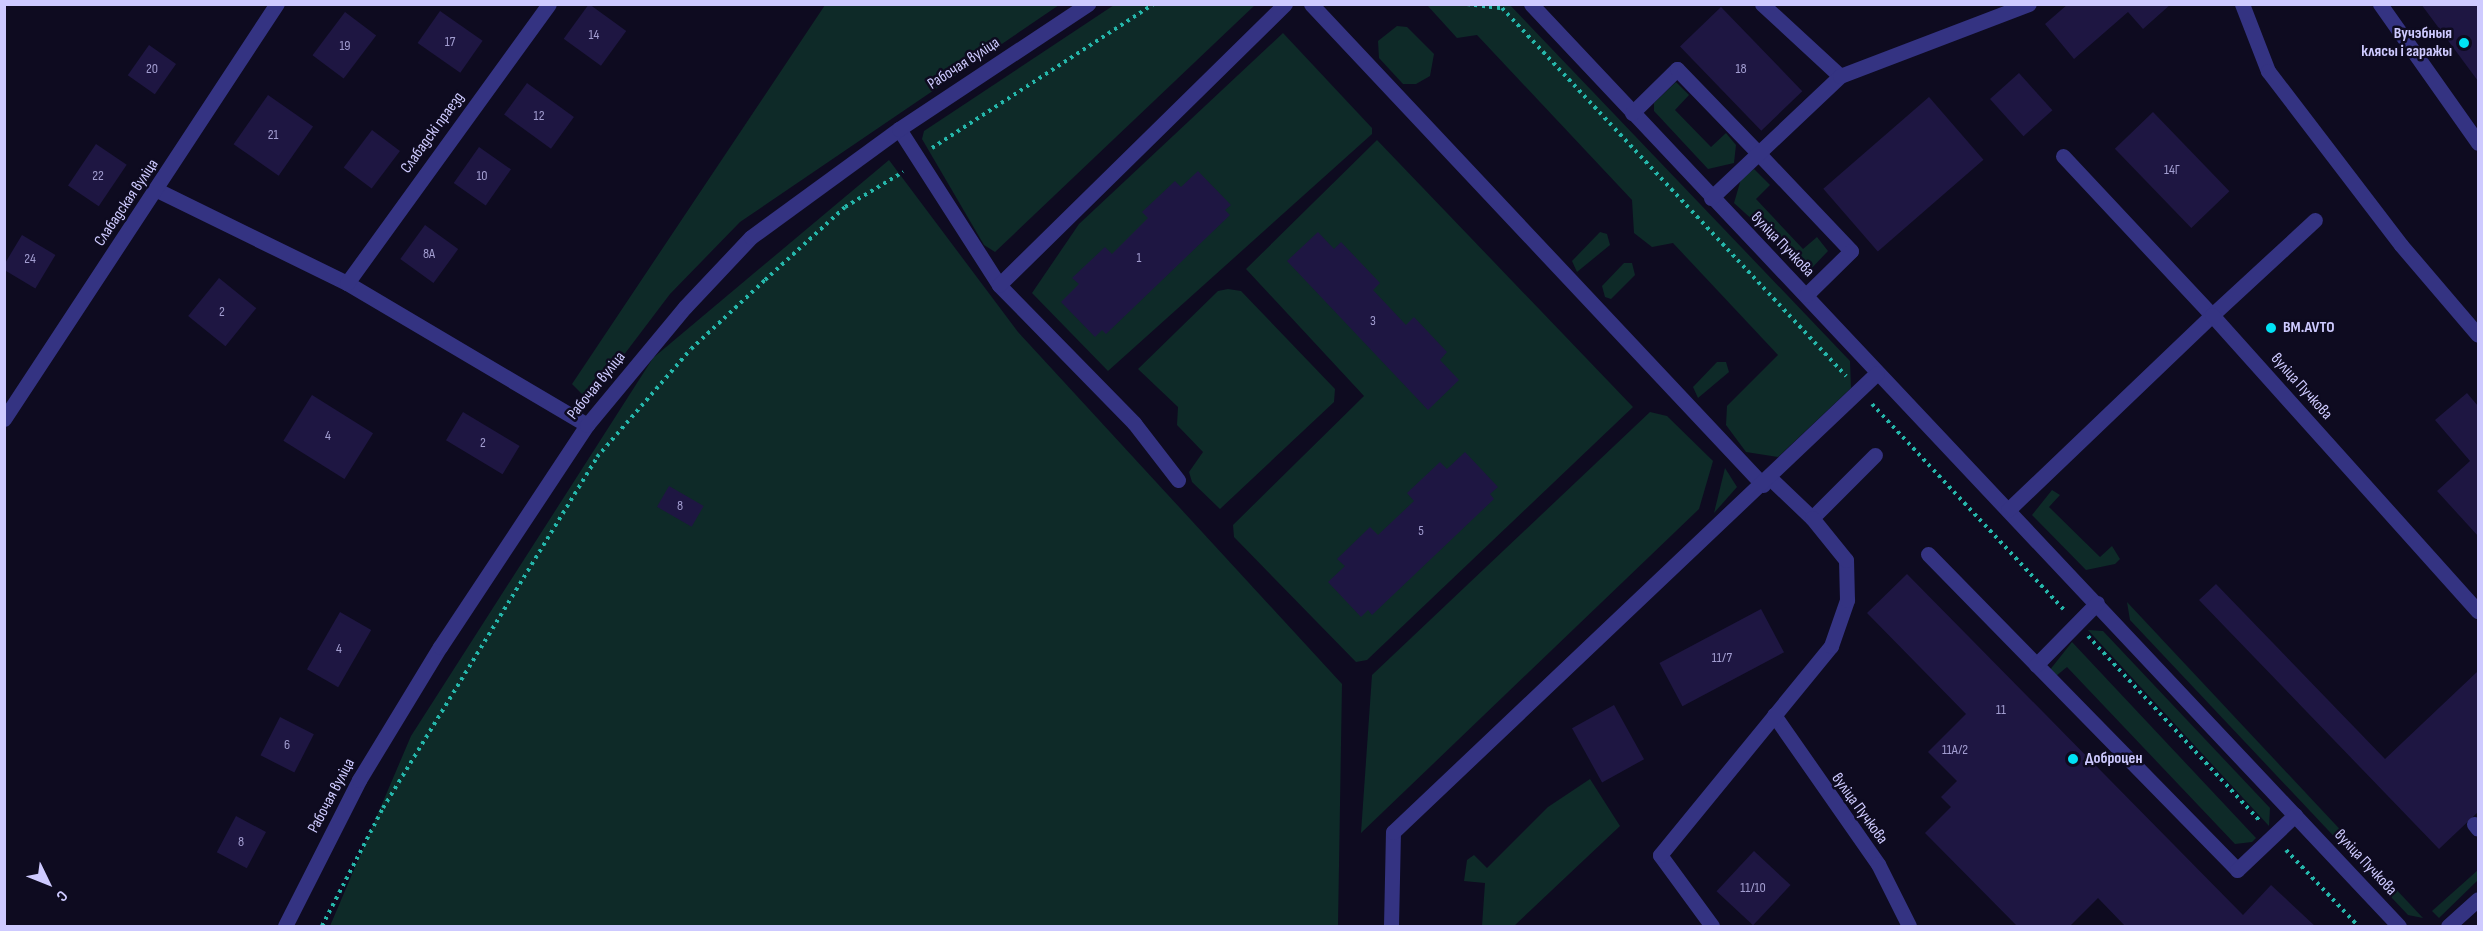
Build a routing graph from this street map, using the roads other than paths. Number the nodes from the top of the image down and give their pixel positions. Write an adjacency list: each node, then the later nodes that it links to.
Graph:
1 (278, 4): 17 (street, Слабадская вуліца)
2 (549, 4): 20 (street, Слабадскі праезд)
3 (1088, 4): 13 (street, Рабочая вуліца)
4 (1285, 4): 21 (street)
5 (1311, 4): 30 (street)
6 (1531, 4): 12 (street, вуліца Пучкова)
7 (1762, 4): 11 (street)
8 (2029, 4): 11 (street)
9 (2242, 4): 24 (street)
10 (2380, 4): 14 (street)
11 (1840, 76): 15 (street)
12 (1632, 113): 15 (street); 18 (street, вуліца Пучкова)
13 (899, 129): 21 (street); 27 (street, Рабочая вуліца)
14 (2478, 143)
15 (1760, 155): 18 (street); 22 (street)
16 (2063, 156): 23 (street, вуліца Пучкова)
17 (157, 190): 20 (street); 26 (street, Слабадская вуліца)
18 (1711, 198): 22 (street, вуліца Пучкова)
19 (2315, 220): 23 (street)
20 (347, 283): 27 (street)
21 (999, 285): 29 (street)
22 (1806, 295): 25 (street, вуліца Пучкова)
23 (2212, 315): 31 (street); 35 (street, вуліца Пучкова)
24 (2478, 335)
25 (1877, 373): 30 (street); 31 (street, вуліца Пучкова)
26 (4, 419)
27 (587, 424): 40 (street, Рабочая вуліца)
28 (1875, 455): 32 (street)
29 (1178, 480)
30 (1766, 482): 32 (street); 41 (street)
31 (2008, 510): 34 (street, вуліца Пучкова)
32 (1812, 518): 37 (street)
33 (1928, 554): 36 (street)
34 (2097, 603): 36 (street); 38 (street, вуліца Пучкова)
35 (2478, 611)
36 (2036, 665): 38 (street)
37 (1774, 715): 42 (street); 43 (street, вуліца Пучкова)
38 (2295, 815): 44 (street, вуліца Пучкова)
39 (2478, 899): 45 (street)
40 (285, 927)
41 (1391, 927)
42 (1712, 927)
43 (1909, 927)
44 (2399, 927)
45 (2448, 927)

